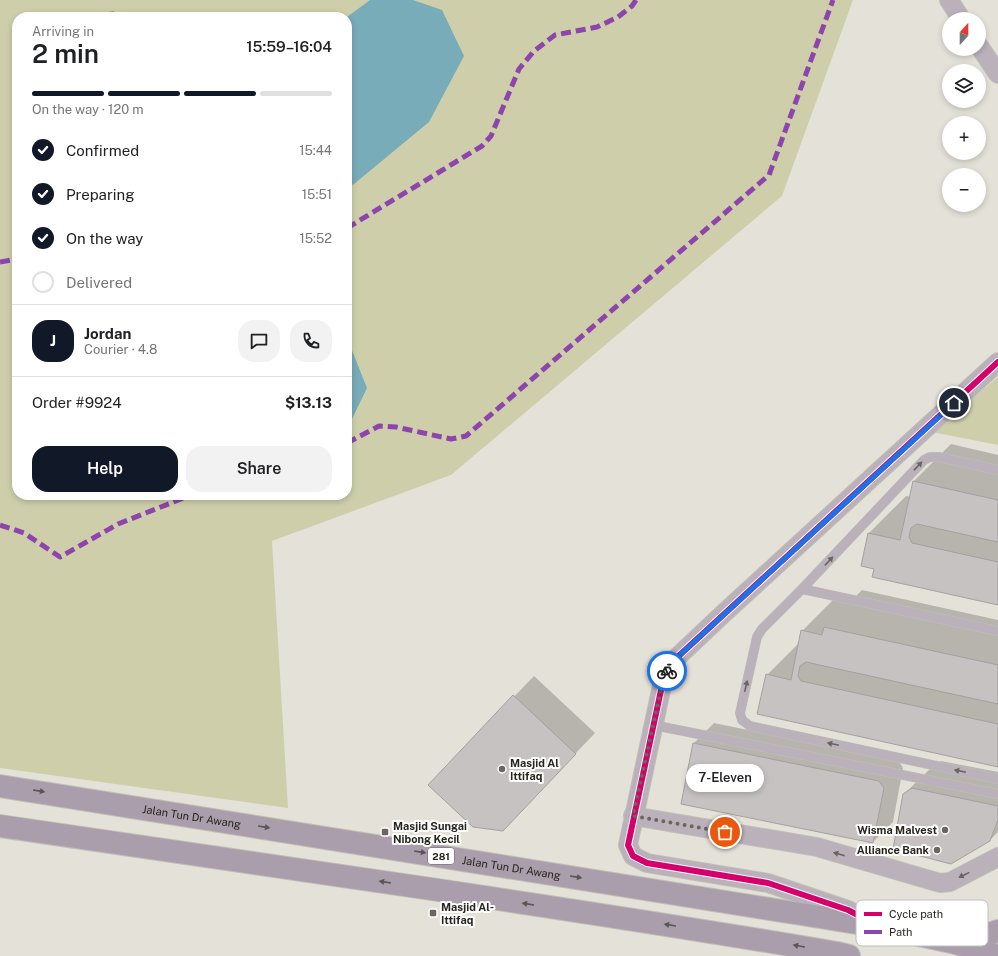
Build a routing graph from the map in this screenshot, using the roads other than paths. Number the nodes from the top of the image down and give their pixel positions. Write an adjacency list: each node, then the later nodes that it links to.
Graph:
1 (949, 0): 2 (street)
2 (957, 12)
3 (986, 56): 4 (street)
4 (998, 74)
5 (998, 362): 9 (street)
6 (998, 470): 7 (lane, one-way to 6)
7 (802, 589): 8 (lane); 10 (lane, one-way to 7)
8 (998, 631)
9 (653, 725): 12 (lane); 13 (street)
10 (998, 779)
11 (0, 786): 17 (main road, Jalan Tun Dr Awang / 281, one-way to 17)
12 (998, 794)
13 (633, 816): 15 (street, one-way to 13); 16 (street)
14 (0, 826): 21 (main road, one-way to 14)
15 (998, 857)
16 (856, 914)
17 (856, 923)
18 (998, 931): 19 (main road)
19 (988, 934)
20 (966, 946): 22 (main road, Jalan Tun Dr Awang / 281)
21 (849, 956)
22 (998, 956)

